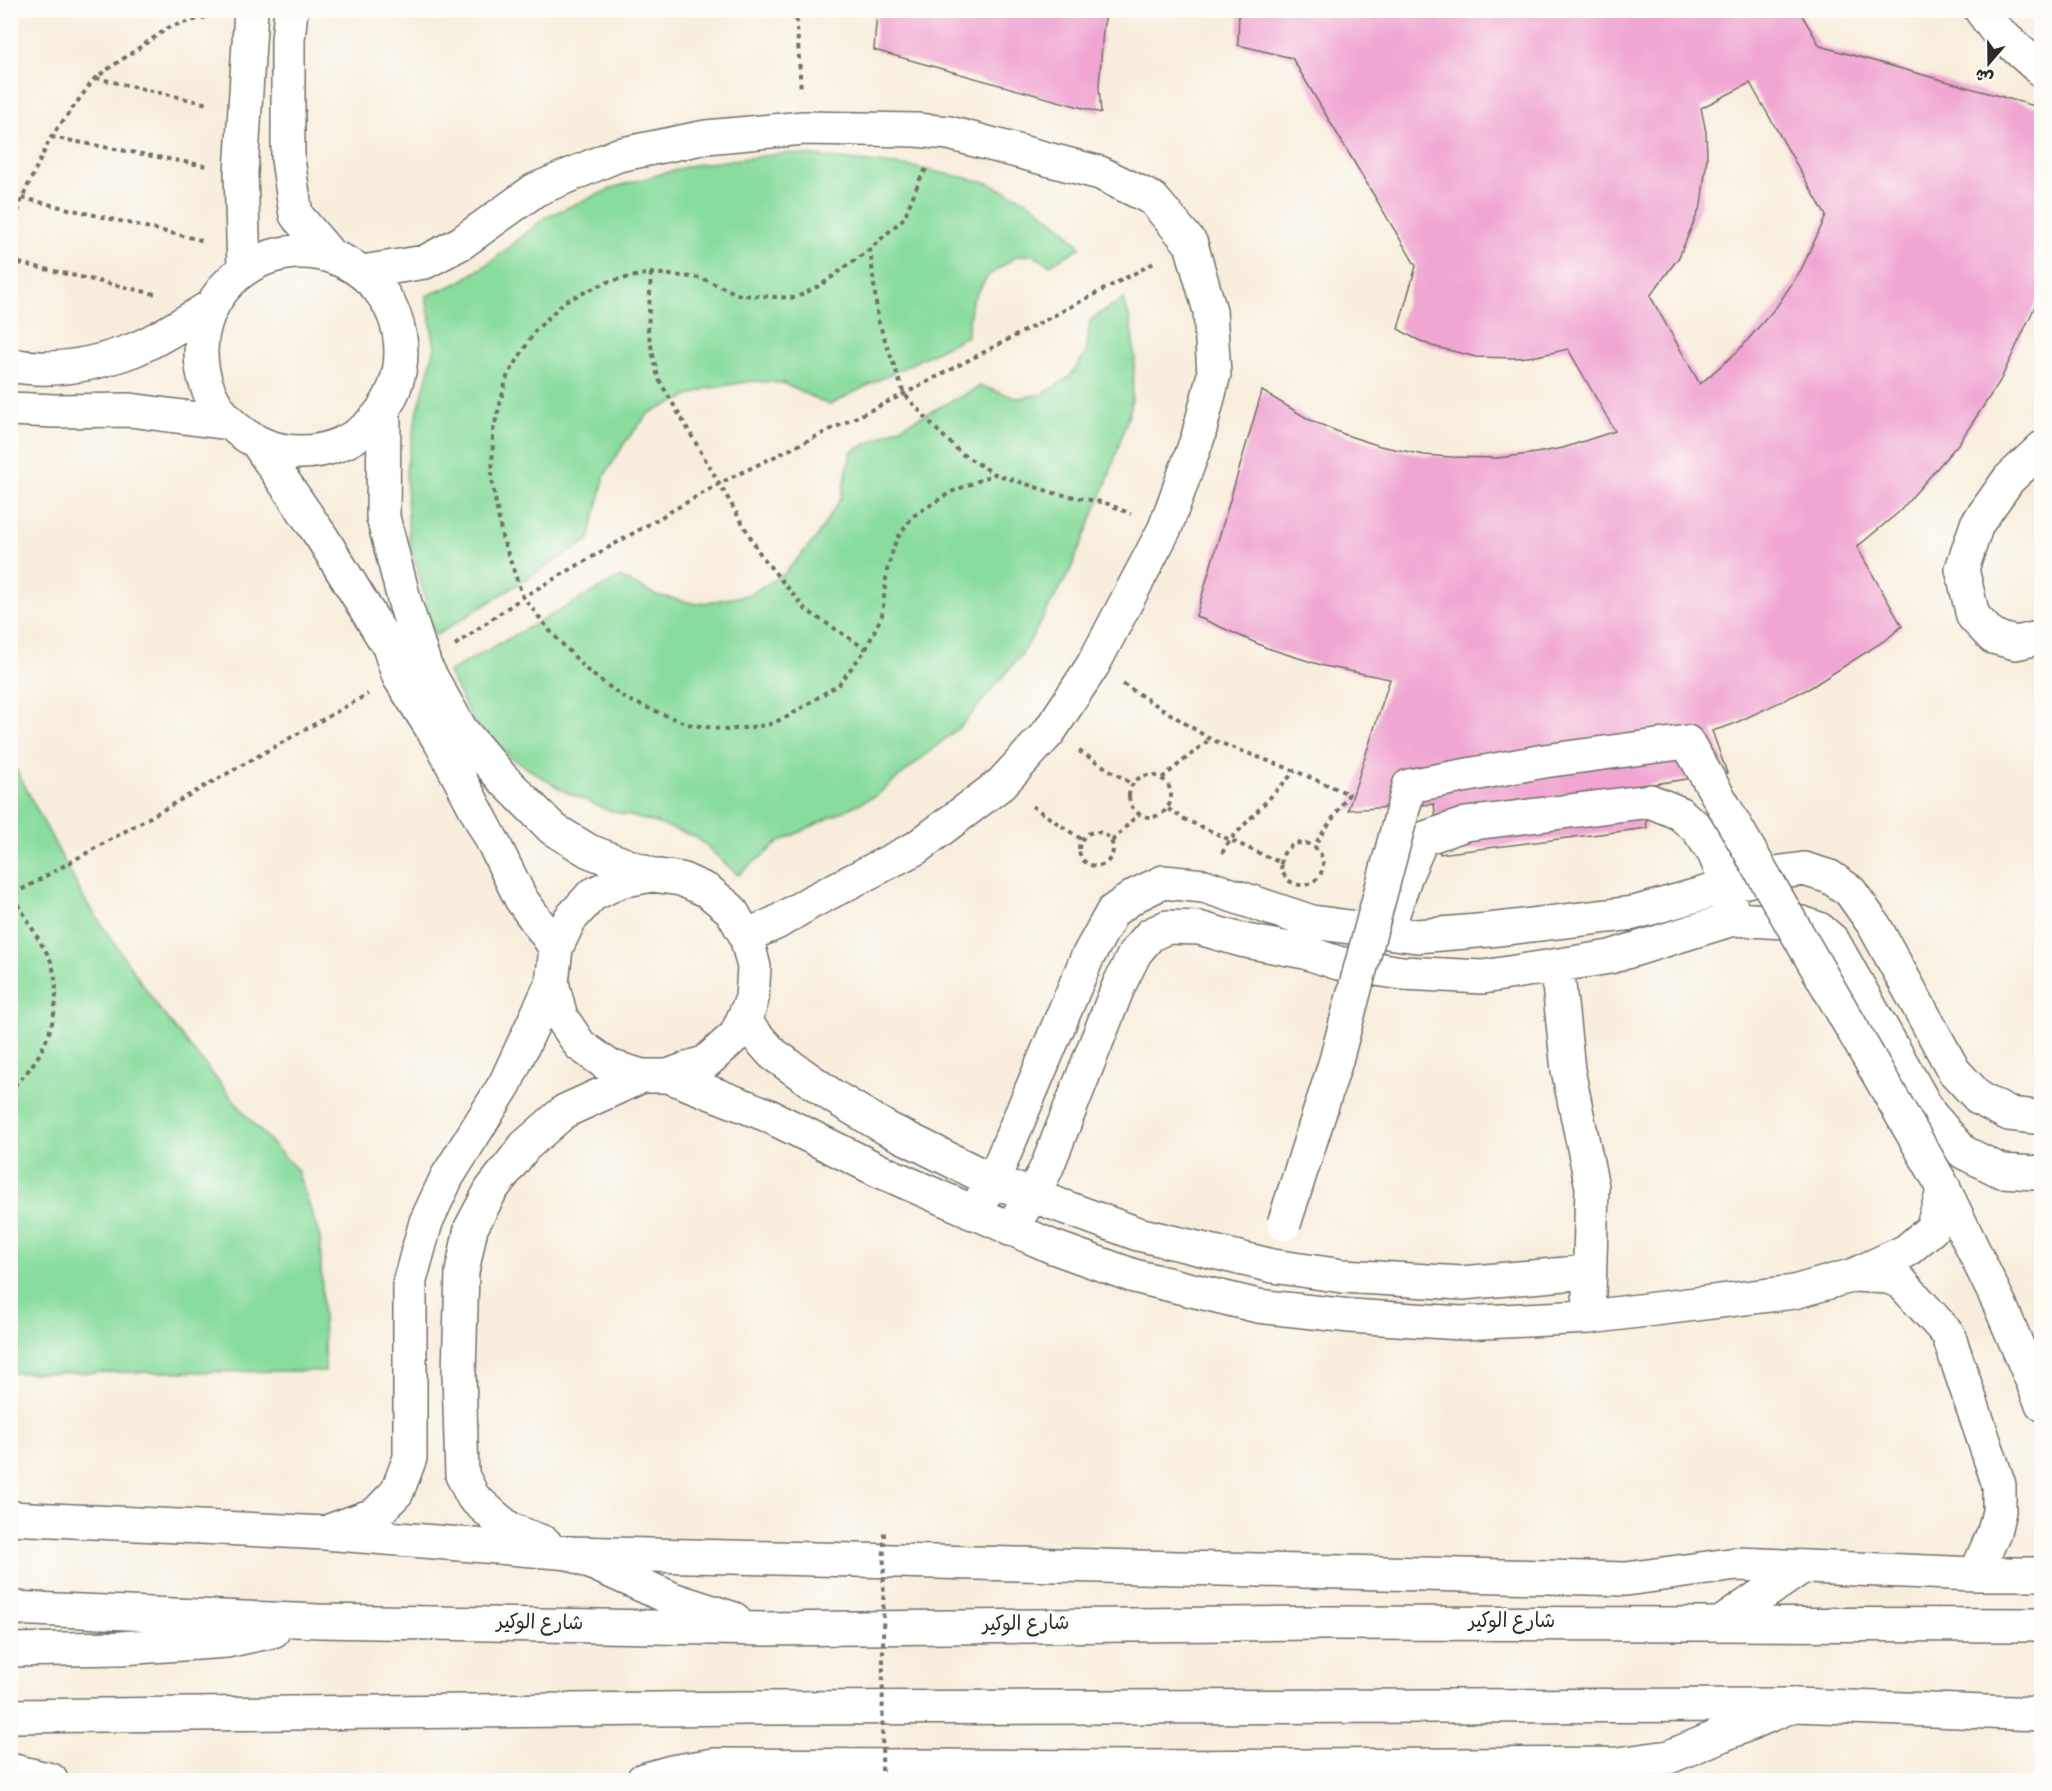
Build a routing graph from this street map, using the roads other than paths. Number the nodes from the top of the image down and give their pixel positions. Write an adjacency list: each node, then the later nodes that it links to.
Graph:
1 (291, 10): 5 (main road)
2 (1981, 10): 4 (main road)
3 (236, 12): 6 (main road)
4 (2042, 71)
5 (331, 256): 6 (main road); 7 (main road)
6 (243, 259): 8 (main road)
7 (362, 272): 11 (main road); 22 (main road)
8 (210, 307): 9 (main road); 12 (main road)
9 (10, 365)
10 (10, 409): 12 (main road)
11 (384, 410): 13 (main road); 16 (main road)
12 (229, 423): 13 (main road)
13 (256, 441): 16 (main road)
14 (2042, 448): 15 (main road)
15 (2042, 637)
16 (412, 671): 17 (main road)
17 (451, 737): 18 (main road); 23 (main road)
18 (652, 875): 22 (main road); 23 (main road)
19 (1728, 887): 20 (main road); 21 (main road); 21 (main road); 28 (main road)
20 (1733, 919): 24 (main road); 29 (main road)
21 (1387, 932): 30 (main road)
22 (746, 936): 26 (main road)
23 (556, 948): 25 (main road)
24 (1557, 966): 32 (main road); 36 (main road)
25 (552, 983): 27 (main road); 42 (main road)
26 (752, 999): 27 (main road); 30 (main road)
27 (655, 1076): 33 (main road); 43 (main road)
28 (2042, 1115)
29 (2042, 1171)
30 (993, 1181): 32 (main road); 33 (main road)
31 (1943, 1186): 35 (main road, bridge); 37 (main road); 40 (main road)
32 (1033, 1196): 34 (main road); 35 (main road)
33 (973, 1213): 34 (main road)
34 (1010, 1229): 38 (main road)
35 (1273, 1266): 36 (main road); 38 (main road)
36 (1588, 1272): 39 (main road)
37 (1854, 1275): 39 (main road); 45 (main road)
38 (1258, 1306): 39 (main road)
39 (1590, 1317)
40 (2042, 1404)
41 (10, 1518): 42 (main road)
42 (325, 1533): 43 (main road)
43 (570, 1553): 44 (main road); 51 (main road)
44 (1802, 1567): 45 (main road); 49 (main road)
45 (1976, 1574): 46 (main road)
46 (2042, 1574)
47 (10, 1608): 48 (main road, شارع الوكير)
48 (319, 1621): 51 (main road, شارع الوكير); 52 (main road)
49 (1720, 1624): 50 (main road, شارع الوكير); 51 (main road, شارع الوكير)
50 (2042, 1624)
51 (765, 1629)
52 (10, 1650)
53 (1794, 1705): 54 (main road); 55 (main road); 57 (main road)
54 (2042, 1714)
55 (10, 1716)
56 (10, 1770): 58 (main road)
57 (1136, 1774): 59 (main road)
58 (51, 1780)
59 (643, 1780)

